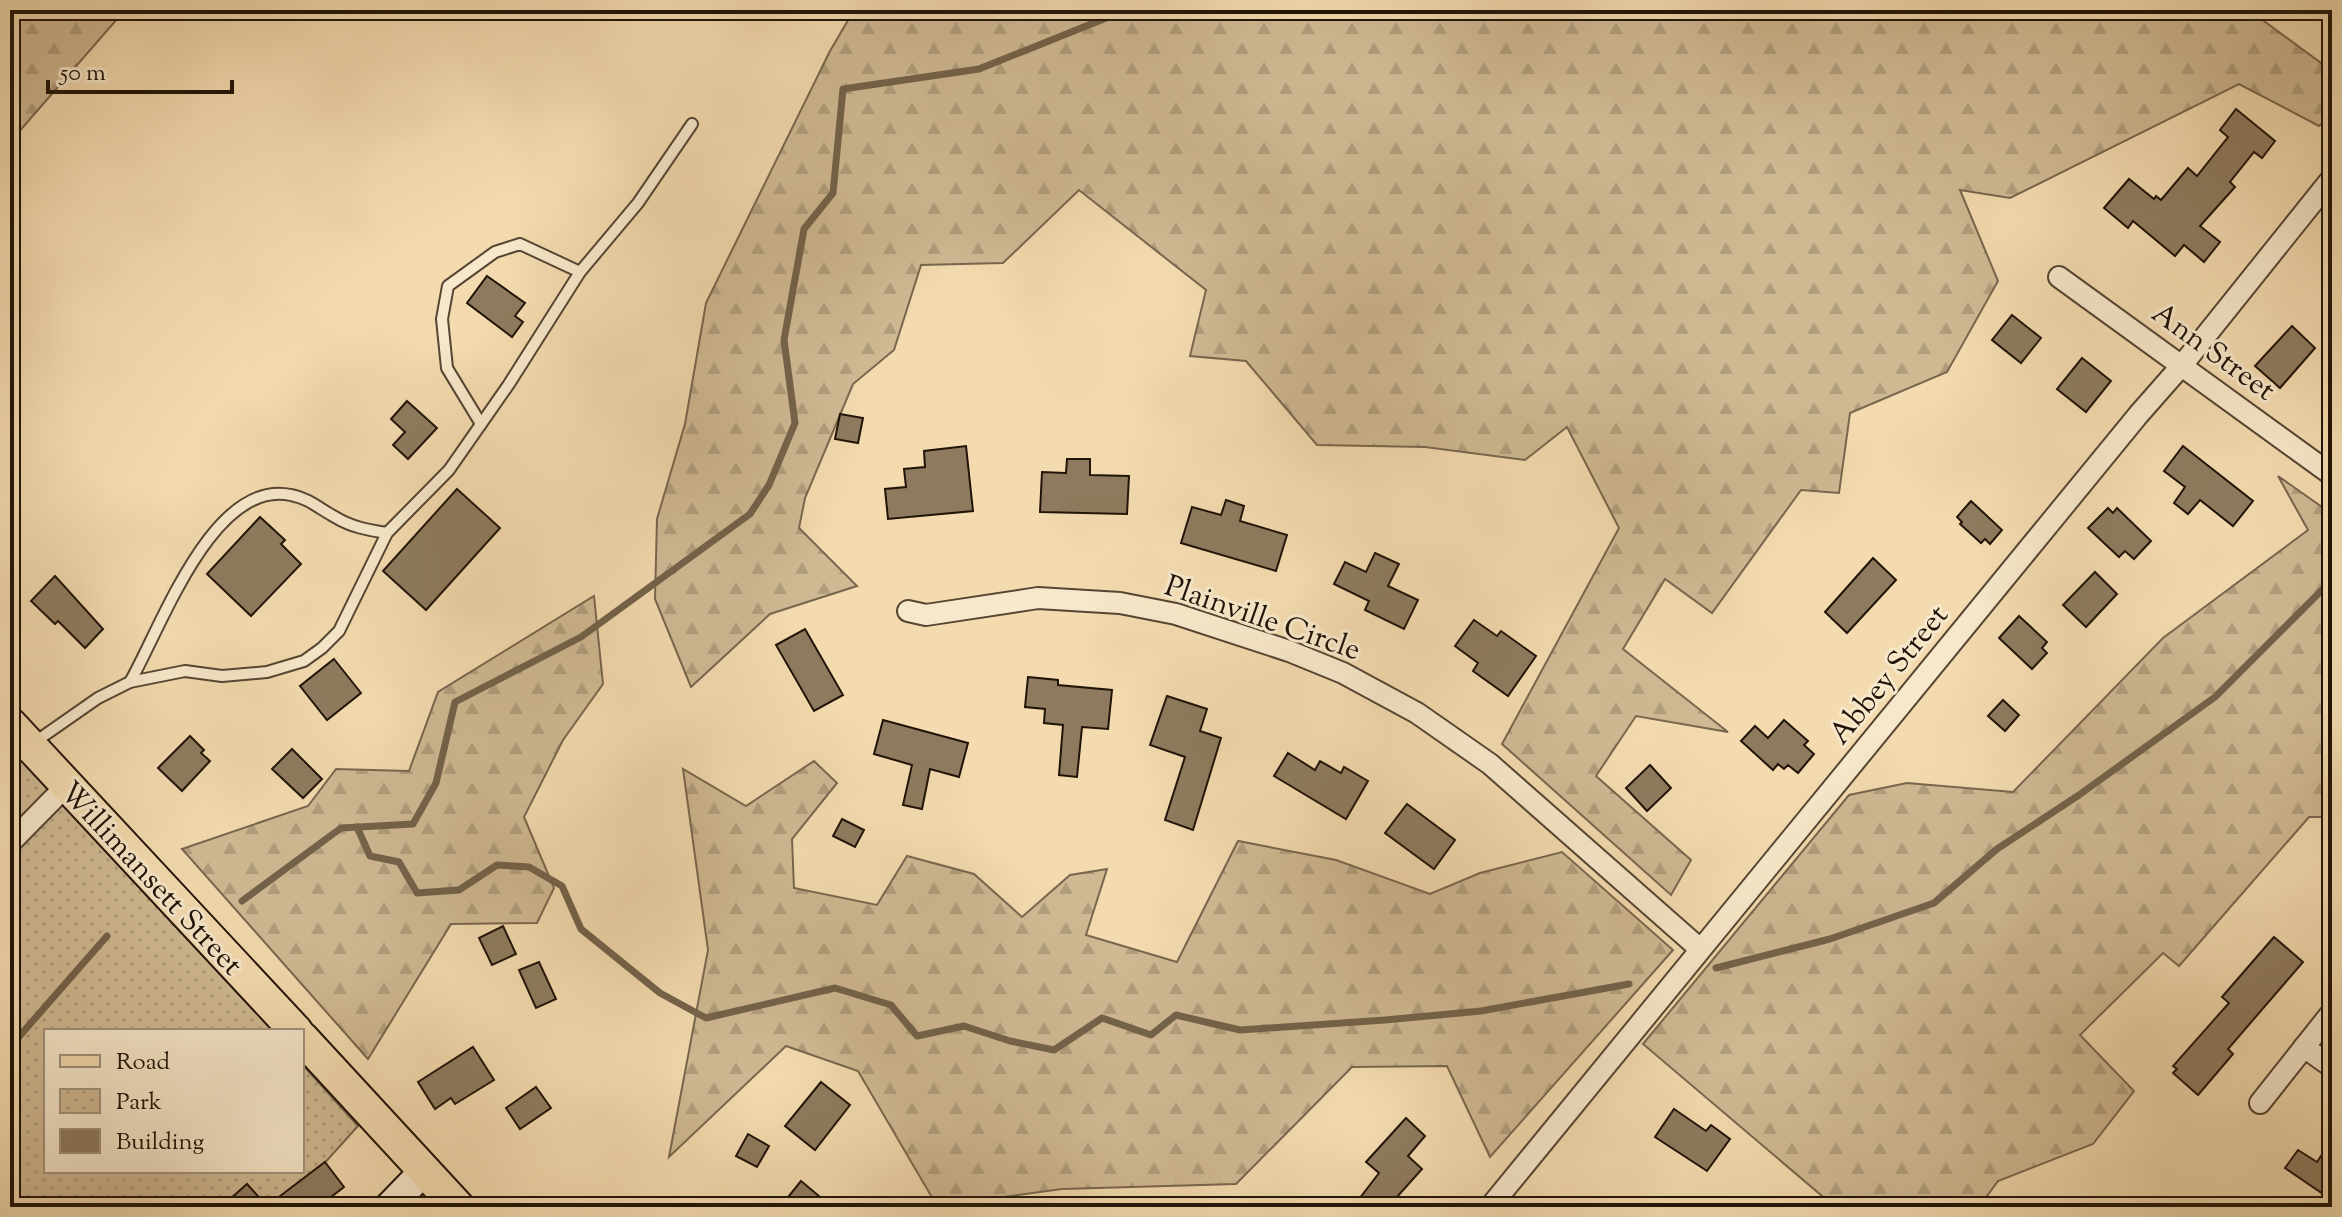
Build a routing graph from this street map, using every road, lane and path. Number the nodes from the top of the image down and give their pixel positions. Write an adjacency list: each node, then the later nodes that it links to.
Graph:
1 (692, 124): 3 (lane)
2 (2332, 178): 5 (street, Abbey Street)
3 (580, 272): 6 (lane); 6 (lane)
4 (2059, 277): 5 (street, Ann Street)
5 (2183, 364): 7 (street, Ann Street); 14 (street, Abbey Street)
6 (481, 424): 8 (lane)
7 (2332, 475)
8 (387, 533): 10 (lane); 10 (lane)
9 (908, 611): 14 (street, Plainville Circle)
10 (130, 682): 11 (lane)
11 (20, 734): 12 (main road, Willimansett Street)
12 (66, 786): 13 (street); 16 (main road, Willimansett Street)
13 (10, 843)
14 (1700, 949): 24 (street, Abbey Street)
15 (2332, 1012): 18 (street)
16 (294, 1029)
17 (304, 1040): 21 (main road)
18 (2304, 1047): 19 (street); 20 (street)
19 (2332, 1067)
20 (2260, 1103)
21 (424, 1171): 22 (street); 23 (main road)
22 (389, 1207)
23 (458, 1207)
24 (1490, 1207)

